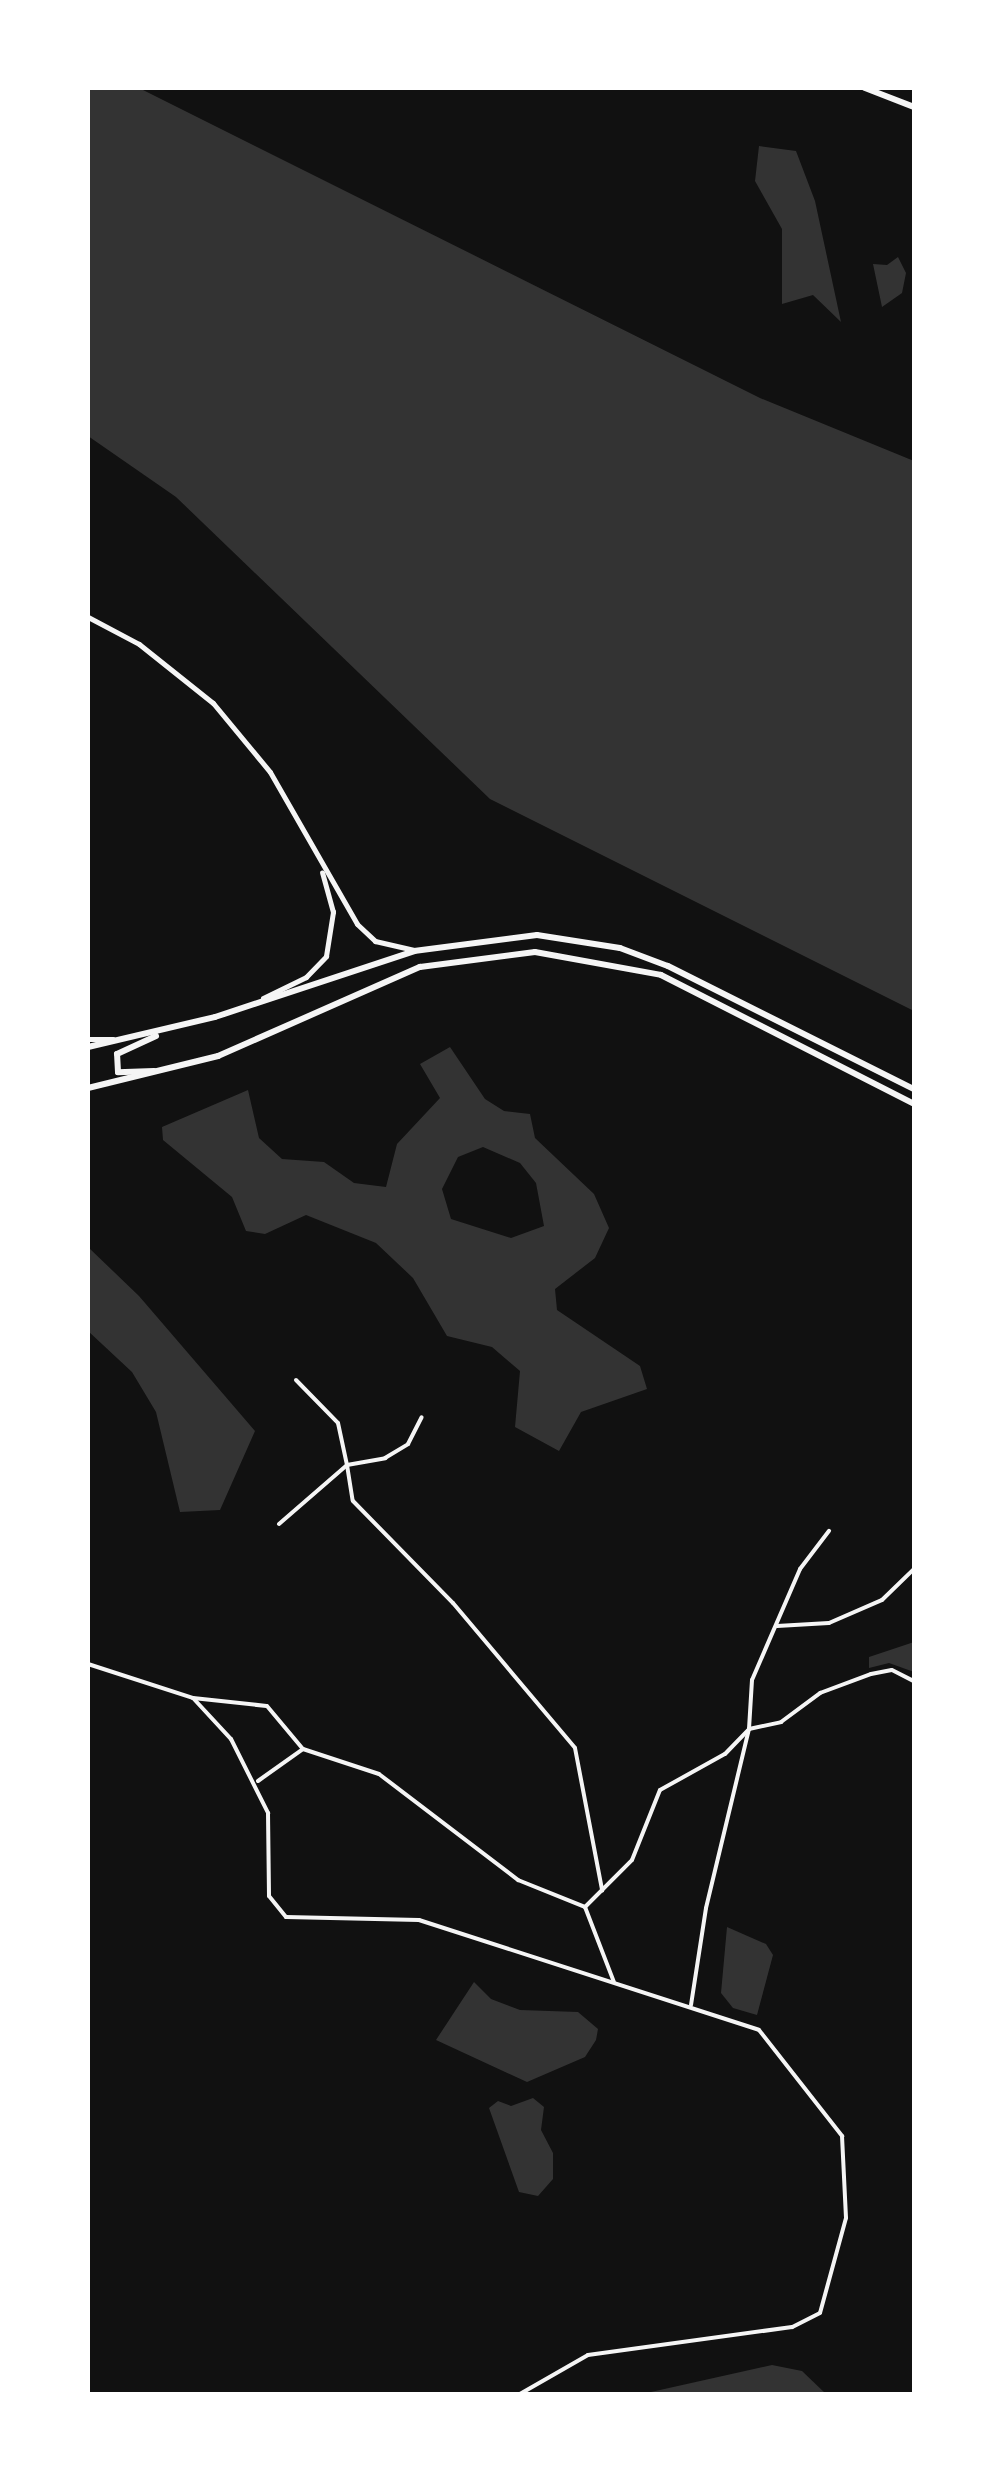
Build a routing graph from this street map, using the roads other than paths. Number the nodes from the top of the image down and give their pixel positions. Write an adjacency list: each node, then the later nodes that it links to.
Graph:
1 (866, 88): 2 (main road)
2 (914, 107)
3 (88, 619): 4 (street)
4 (319, 865): 5 (street); 6 (street)
5 (414, 950): 6 (main road); 13 (main road)
6 (252, 1004): 7 (main road)
7 (166, 1031): 9 (main road); 11 (main road)
8 (88, 1038): 9 (street)
9 (126, 1039): 10 (main road)
10 (88, 1047)
11 (173, 1070): 12 (main road); 14 (main road)
12 (88, 1088)
13 (914, 1090)
14 (914, 1104)
15 (296, 1380): 17 (street)
16 (422, 1417): 17 (street)
17 (347, 1465): 18 (street); 28 (street)
18 (278, 1524)
19 (828, 1531): 21 (street)
20 (914, 1569): 21 (street)
21 (776, 1626): 25 (street)
22 (88, 1664): 24 (street)
23 (914, 1681): 25 (street)
24 (193, 1698): 26 (street); 27 (street)
25 (749, 1728): 28 (street); 31 (street)
26 (303, 1749): 27 (street); 29 (street)
27 (257, 1781): 30 (street)
28 (602, 1890): 29 (street)
29 (585, 1907): 30 (street)
30 (614, 1982): 31 (street)
31 (690, 2008): 32 (street)
32 (520, 2394)

